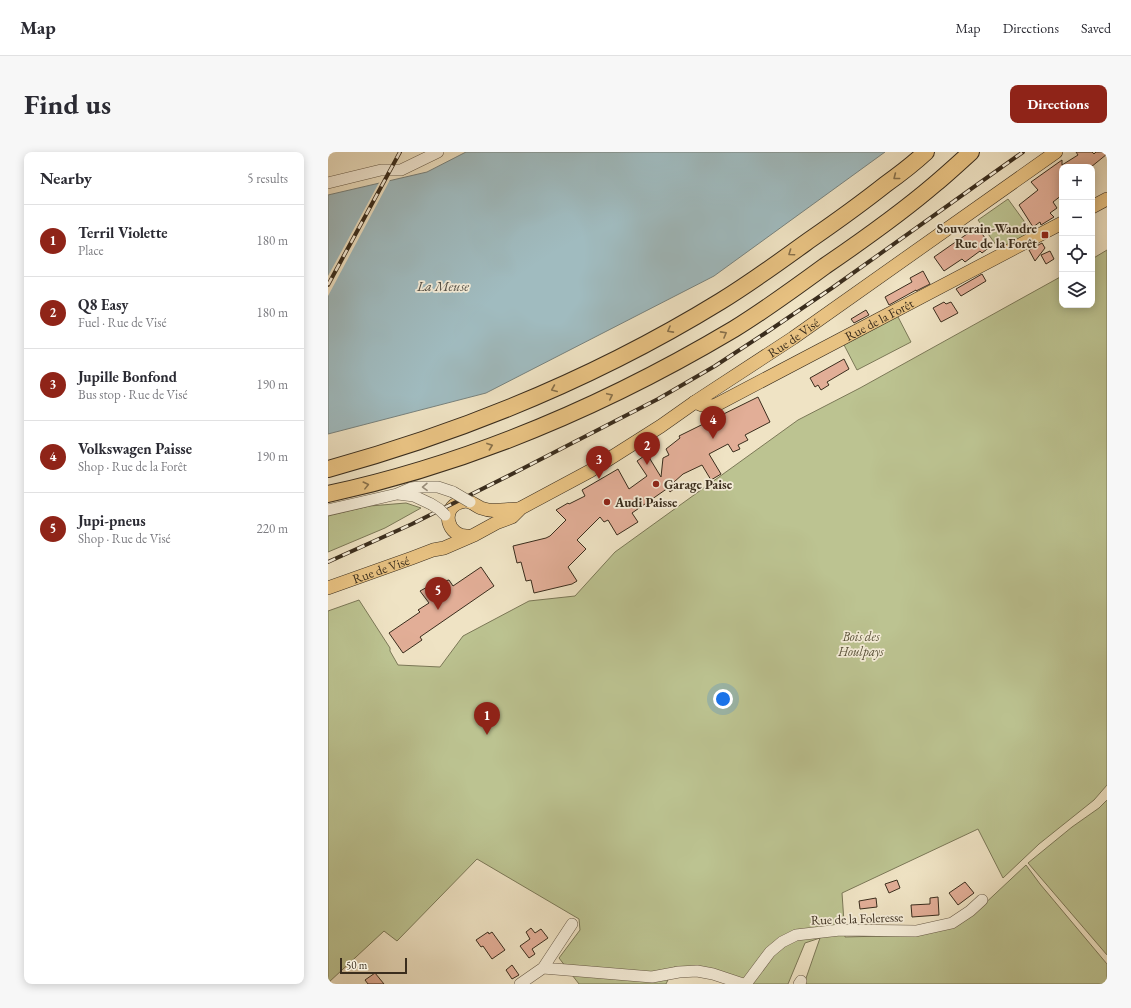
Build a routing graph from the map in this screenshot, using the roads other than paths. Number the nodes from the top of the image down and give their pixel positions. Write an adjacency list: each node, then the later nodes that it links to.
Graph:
1 (438, 152): 5 (street)
2 (926, 152): 10 (highway, one-way to 10)
3 (971, 152): 11 (highway, one-way to 3)
4 (1056, 152): 9 (main road, Rue de Visé)
5 (328, 183)
6 (1107, 199): 7 (main road)
7 (1095, 205)
8 (1059, 225): 9 (main road, Rue de la Forêt)
9 (694, 402): 14 (main road, Rue de Visé)
10 (328, 469)
11 (328, 494)
12 (397, 494): 13 (street, one-way to 12, bridge); 15 (street); 16 (street, bridge)
13 (475, 504): 14 (main road, Rue de Visé); 16 (main road, Rue de Visé); 17 (main road)
14 (521, 508): 17 (main road, Rue de Visé)
15 (328, 510)
16 (448, 518): 17 (main road); 18 (main road, Rue de Visé)
17 (474, 534): 18 (main road, Rue de Visé)
18 (432, 550): 19 (main road, Rue de Visé)
19 (328, 588)
20 (982, 900): 25 (street, Rue de la Foleresse)
21 (572, 924): 22 (street)
22 (543, 968): 23 (street); 24 (street)
23 (520, 984)
24 (743, 984)
25 (746, 984)

